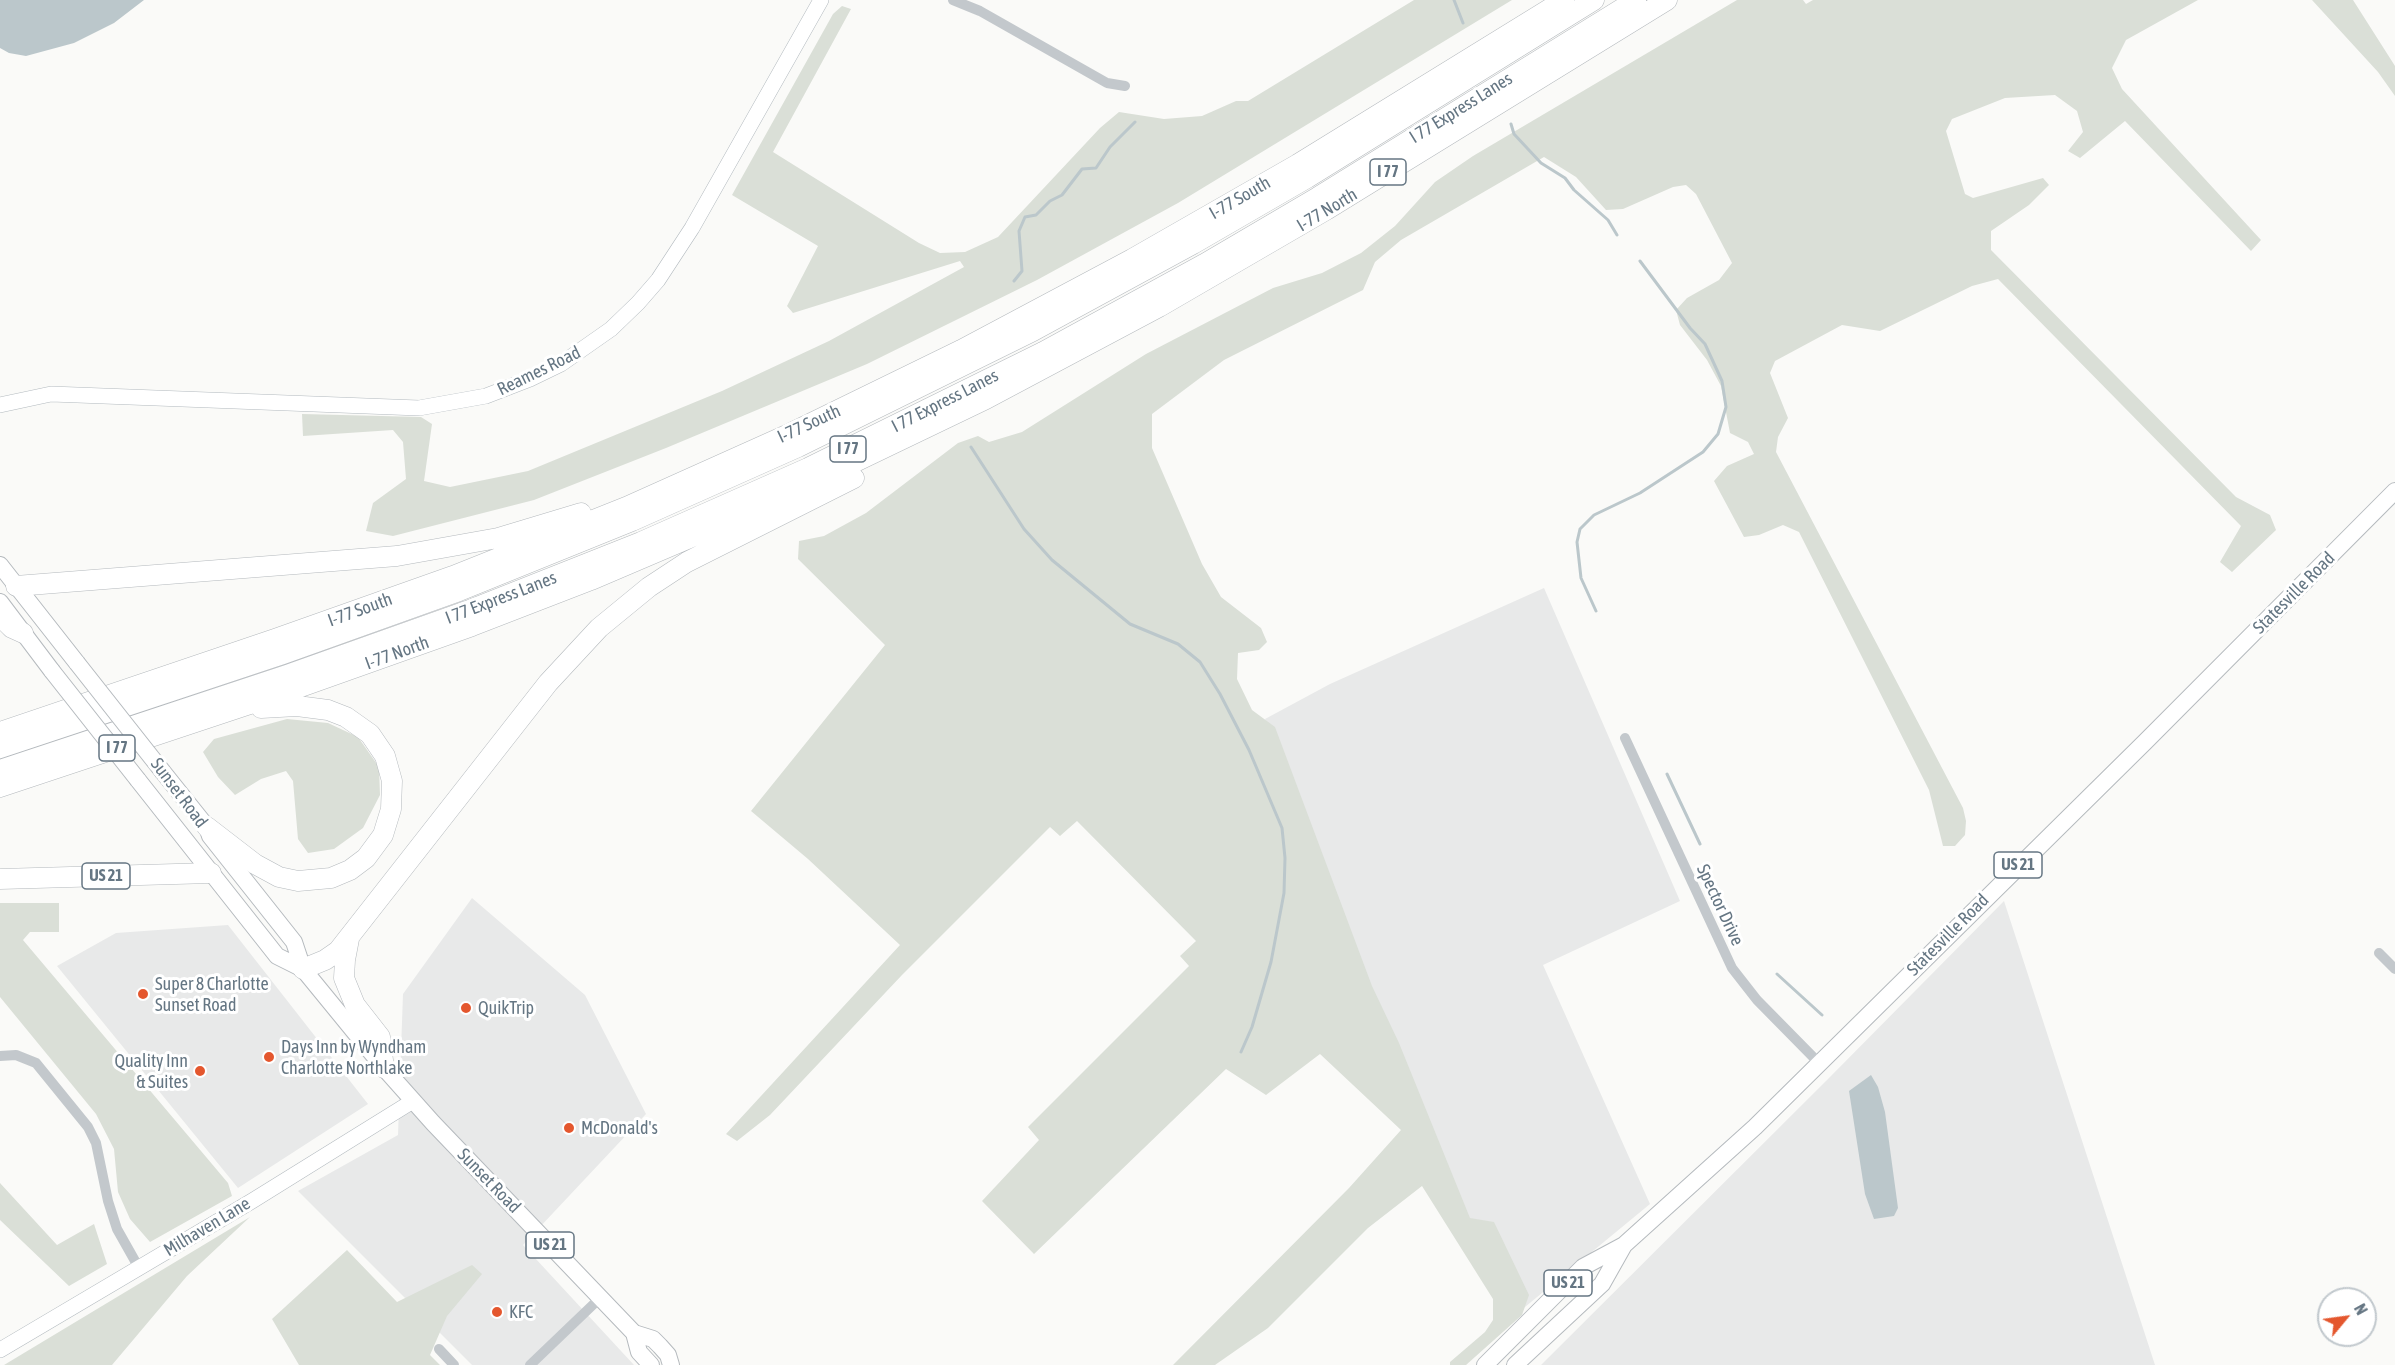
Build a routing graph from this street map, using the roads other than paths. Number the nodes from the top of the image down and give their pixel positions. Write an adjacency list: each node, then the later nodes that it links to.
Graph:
1 (821, 0): 10 (main road, Reames Road)
2 (953, 0): 8 (street)
3 (970, 0): 8 (street)
4 (1564, 0): 12 (highway, I-77 South / I 77)
5 (1594, 0): 24 (highway, I 77 Express Lanes / I 77)
6 (1636, 0): 25 (highway, I 77 Express Lanes / I 77)
7 (1666, 0): 11 (highway, I-77 North / I 77)
8 (980, 10): 9 (street)
9 (1125, 86)
10 (0, 405)
11 (916, 434): 19 (highway, I-77 North / I 77); 30 (highway)
12 (676, 485): 15 (highway); 21 (highway, I-77 South / I 77)
13 (2395, 491): 35 (main road, Statesville Road / US 21)
14 (0, 565): 15 (main road, Sunset Road)
15 (16, 586): 27 (main road, Sunset Road / US 21, bridge)
16 (0, 602): 18 (main road, Sunset Road)
17 (0, 616): 18 (highway)
18 (23, 633): 28 (main road, Sunset Road / US 21, bridge)
19 (234, 709): 26 (highway, I-77 North / I 77); 27 (highway)
20 (0, 722): 21 (highway)
21 (22, 725): 22 (highway, I-77 South / I 77)
22 (0, 732)
23 (1625, 738): 35 (street, Spector Drive)
24 (0, 748)
25 (0, 770)
26 (0, 787)
27 (207, 827): 32 (main road, Sunset Road / US 21)
28 (211, 873): 29 (highway, US 21); 32 (main road, Sunset Road / US 21)
29 (0, 879)
30 (350, 936): 32 (highway); 36 (highway)
31 (2379, 953): 33 (street)
32 (303, 969): 36 (main road, Sunset Road / US 21)
33 (2395, 969)
34 (0, 1056): 39 (street)
35 (1820, 1063): 38 (main road, Statesville Road / US 21)
36 (384, 1068): 37 (main road, Sunset Road / US 21)
37 (413, 1101): 39 (main road, Milhaven Lane); 40 (main road, Sunset Road / US 21)
38 (1624, 1245): 48 (main road, Statesville Road / US 21); 49 (main road, Statesville Road / US 21)
39 (140, 1268): 43 (main road, Milhaven Lane)
40 (600, 1298): 41 (main road, Sunset Road / US 21); 45 (street)
41 (634, 1332): 46 (main road, Sunset Road / US 21); 47 (main road, Sunset Road / US 21)
42 (439, 1349): 44 (street)
43 (0, 1350)
44 (454, 1365)
45 (530, 1365)
46 (651, 1365)
47 (671, 1365)
48 (1485, 1365)
49 (1515, 1365)

